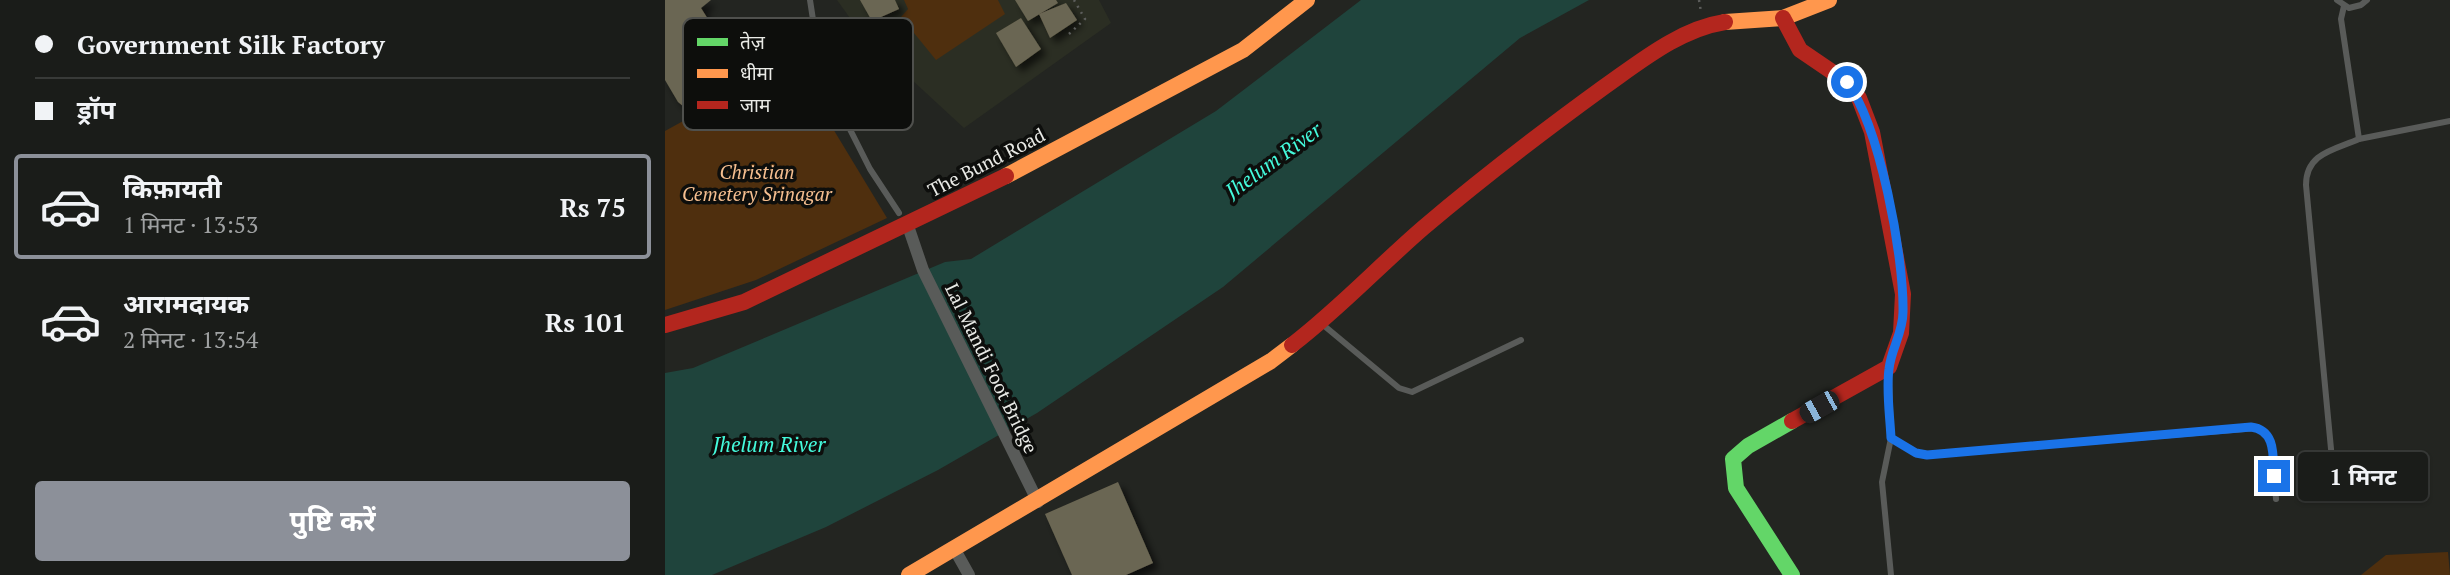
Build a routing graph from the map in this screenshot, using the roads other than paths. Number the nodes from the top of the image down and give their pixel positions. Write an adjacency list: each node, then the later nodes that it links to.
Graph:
1 (810, 0): 7 (lane)
2 (1307, 0): 12 (street, The Bund Road)
3 (1829, 0): 8 (street)
4 (2337, 0): 6 (lane)
5 (2367, 0): 6 (lane)
6 (2344, 6): 11 (lane)
7 (813, 18)
8 (1783, 18): 13 (street); 16 (street)
9 (2450, 121): 11 (lane)
10 (850, 130): 12 (lane)
11 (2359, 139): 19 (lane)
12 (903, 220): 14 (street, The Bund Road); 20 (street, Lal Mandi Foot Bridge)
13 (1321, 323): 15 (lane); 20 (street)
14 (665, 325)
15 (1521, 340)
16 (1889, 368): 17 (lane); 24 (street)
17 (1891, 438): 18 (lane); 25 (lane)
18 (2276, 499)
19 (2366, 499)
20 (1038, 502): 21 (street)
21 (955, 550): 22 (street); 23 (street)
22 (909, 575)
23 (969, 575)
24 (1792, 575)
25 (1891, 575)

